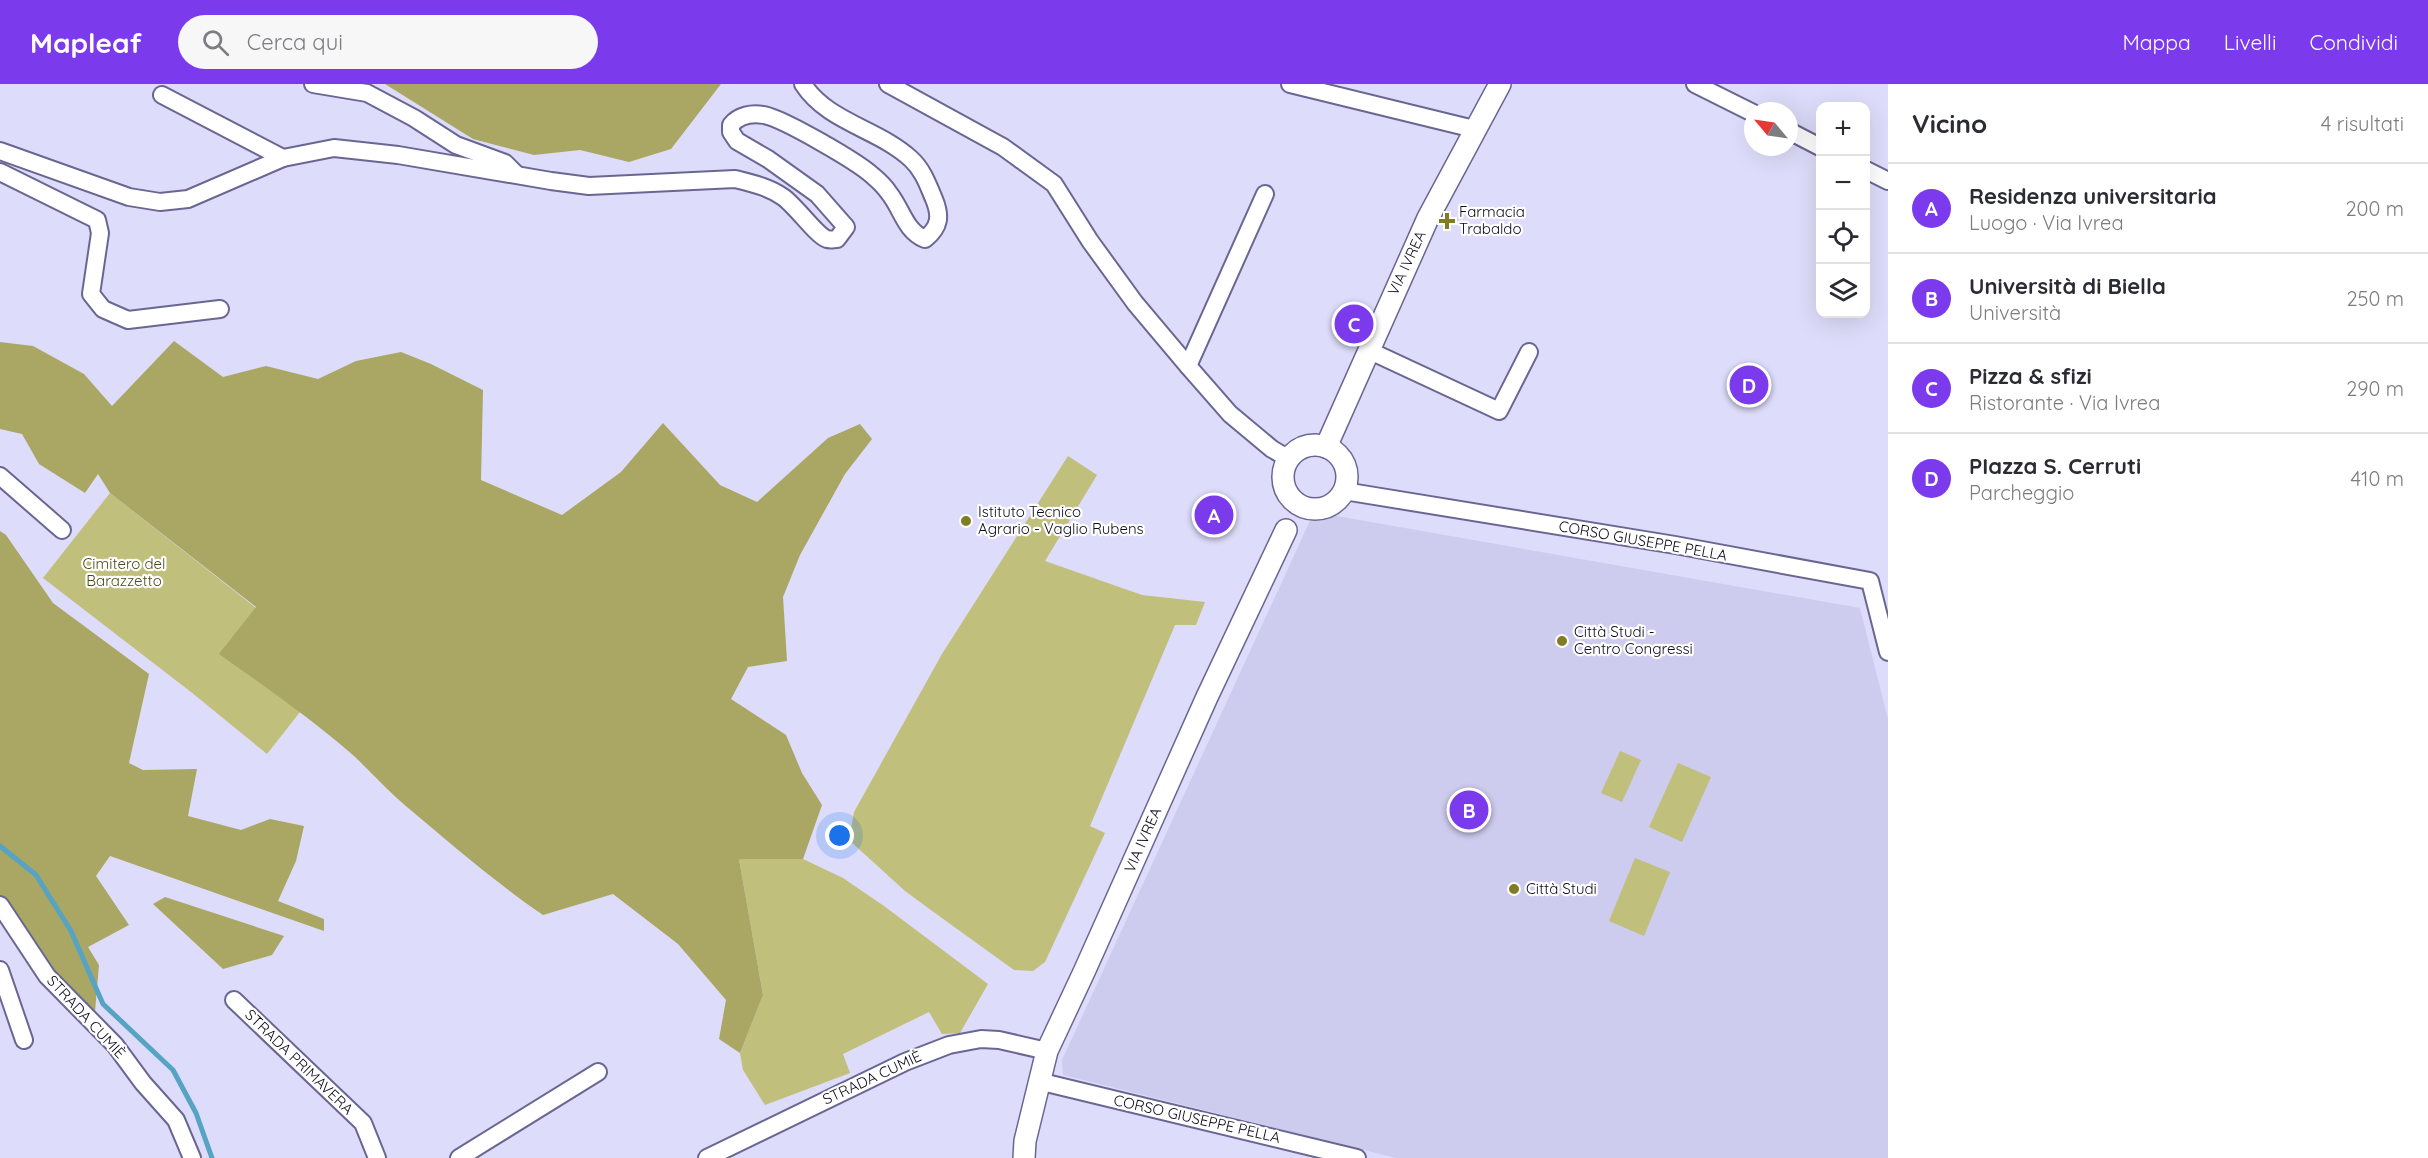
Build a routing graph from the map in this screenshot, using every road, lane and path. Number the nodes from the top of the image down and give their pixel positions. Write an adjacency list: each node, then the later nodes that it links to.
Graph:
1 (314, 84): 16 (street)
2 (802, 84): 16 (street)
3 (888, 84): 22 (street)
4 (1290, 84): 9 (street)
5 (1500, 84): 9 (main road, VIA IVREA)
6 (1695, 84): 8 (street)
7 (162, 95): 13 (street)
8 (1744, 108)
9 (1474, 129): 20 (main road, VIA IVREA)
10 (1798, 136): 11 (street)
11 (1816, 145)
12 (0, 151): 13 (street)
13 (283, 159): 16 (street)
14 (0, 172): 19 (street)
15 (1870, 172): 17 (street)
16 (519, 176)
17 (1888, 182)
18 (1265, 194): 22 (street)
19 (220, 309)
20 (1368, 350): 21 (street); 23 (main road, VIA IVREA)
21 (1529, 352)
22 (1188, 366): 24 (street)
23 (1326, 447): 24 (main road); 26 (main road)
24 (1289, 459): 27 (main road)
25 (0, 476): 28 (street)
26 (1344, 490): 27 (main road); 29 (street, CORSO GIUSEPPE PELLA)
27 (1291, 519): 34 (main road, VIA IVREA)
28 (63, 530)
29 (1888, 652)
30 (0, 905): 37 (street, STRADA CUMIÈ)
31 (0, 970): 33 (street)
32 (234, 1000): 38 (street, STRADA PRIMAVERA)
33 (24, 1040)
34 (1047, 1051): 36 (main road, VIA IVREA); 40 (street, STRADA CUMIÈ)
35 (598, 1071): 39 (street)
36 (1038, 1081): 41 (main road, VIA IVREA); 42 (street, CORSO GIUSEPPE PELLA)
37 (192, 1158)
38 (377, 1158)
39 (459, 1158)
40 (707, 1158)
41 (1024, 1158)
42 (1356, 1158)

